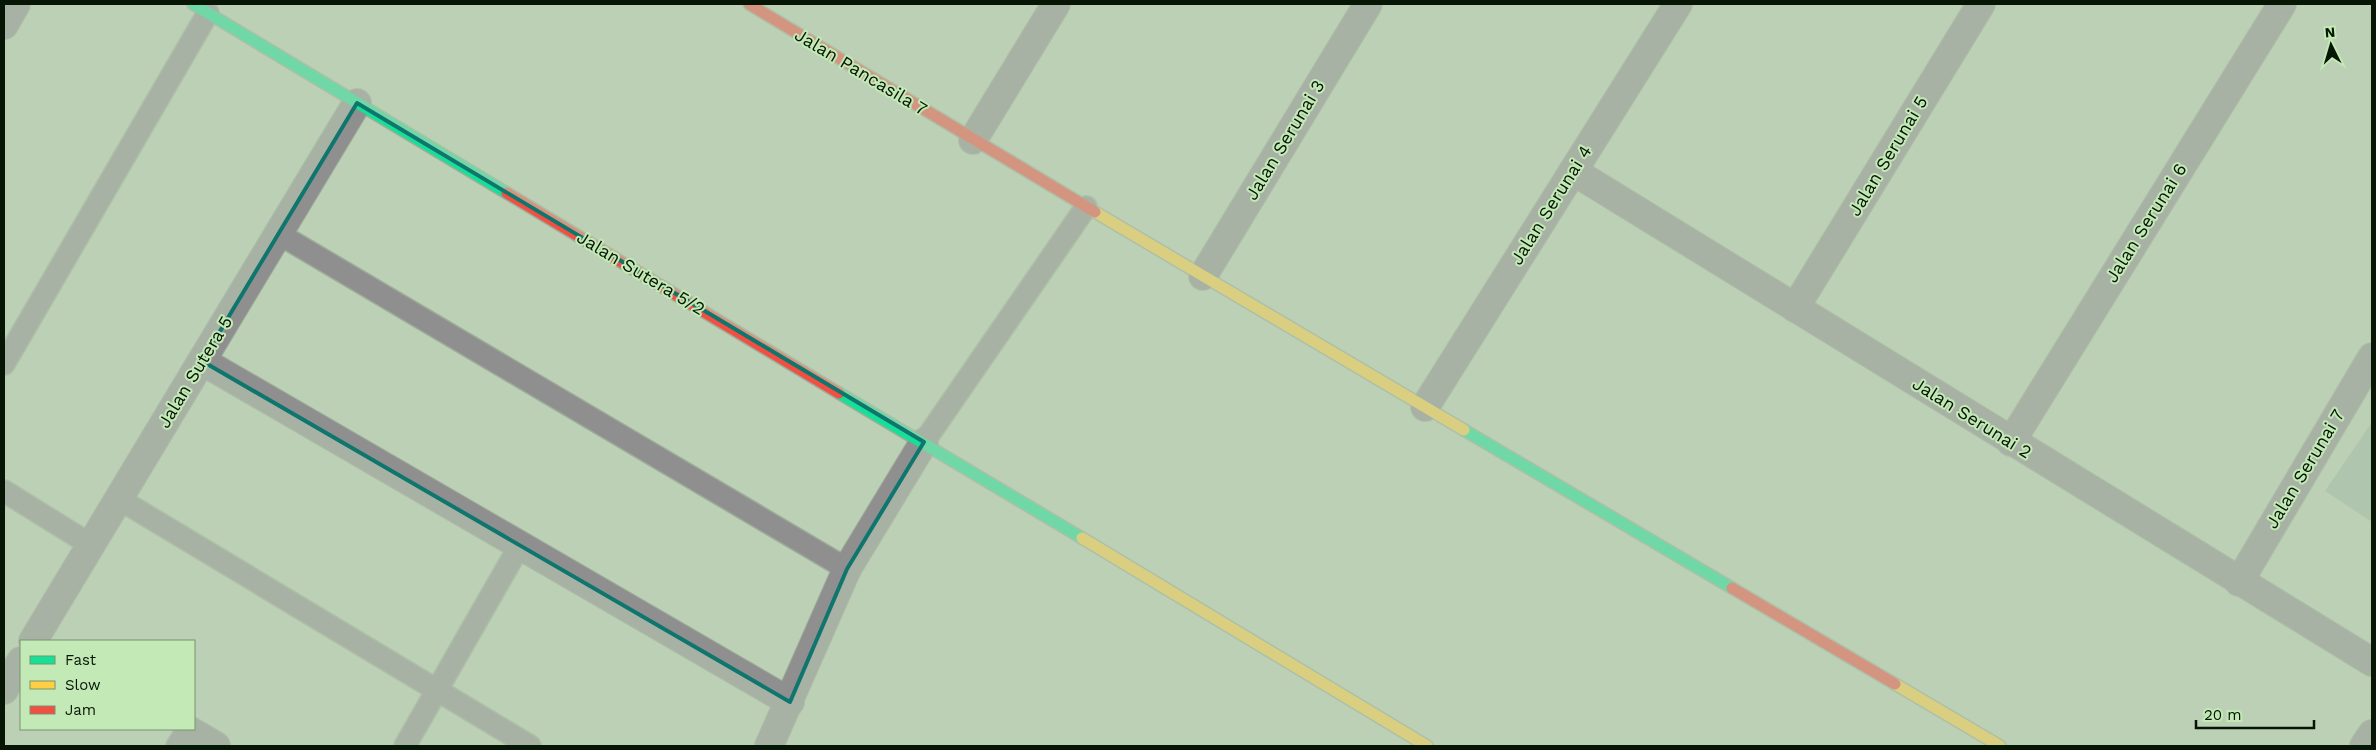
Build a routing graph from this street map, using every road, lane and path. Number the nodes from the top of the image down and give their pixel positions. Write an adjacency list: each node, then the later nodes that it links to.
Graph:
1 (16, 4): 9 (street)
2 (749, 4): 11 (street, Jalan Pancasila 7)
3 (1056, 4): 11 (street)
4 (1368, 4): 15 (street, Jalan Serunai 3)
5 (1678, 4): 12 (street, Jalan Serunai 4)
6 (1981, 4): 16 (street, Jalan Serunai 5)
7 (2282, 4): 22 (street, Jalan Serunai 6)
8 (201, 8): 10 (street, Jalan Sutera 5/2); 19 (lane)
9 (4, 25)
10 (358, 103): 14 (street, Jalan Sutera 5); 21 (street, Jalan Sutera 5/2)
11 (973, 140): 13 (street, Jalan Pancasila 7)
12 (1573, 171): 16 (street, Jalan Serunai 2); 20 (street, Jalan Serunai 4)
13 (1086, 207): 15 (street, Jalan Pancasila 7); 21 (lane)
14 (279, 234): 18 (street, Jalan Sutera 5); 27 (lane)
15 (1203, 276): 20 (street, Jalan Pancasila 7)
16 (1795, 308): 22 (street, Jalan Serunai 2)
17 (2372, 357): 28 (street, Jalan Serunai 7)
18 (202, 361): 24 (street, Jalan Sutera 5); 26 (street)
19 (4, 364)
20 (1425, 407): 44 (street, Jalan Pancasila 7)
21 (924, 442): 27 (street); 43 (street, Jalan Sutera 5/2)
22 (2011, 442): 28 (street, Jalan Serunai 2)
23 (4, 491): 25 (lane)
24 (119, 499): 25 (street, Jalan Sutera 5); 33 (lane)
25 (91, 545): 29 (street, Jalan Sutera 5)
26 (520, 545): 33 (lane); 34 (street)
27 (847, 569): 34 (street)
28 (2239, 582): 30 (street, Jalan Serunai 2)
29 (35, 640)
30 (2372, 662)
31 (20, 664): 32 (street, Jalan Sutera 5)
32 (4, 690)
33 (437, 691): 40 (lane); 41 (lane)
34 (790, 702): 42 (street)
35 (186, 730): 38 (lane)
36 (189, 730): 39 (street)
37 (2372, 734): 45 (street)
38 (177, 746)
39 (216, 746)
40 (404, 746)
41 (530, 746)
42 (769, 746)
43 (1427, 746)
44 (2000, 746)
45 (2364, 746)

